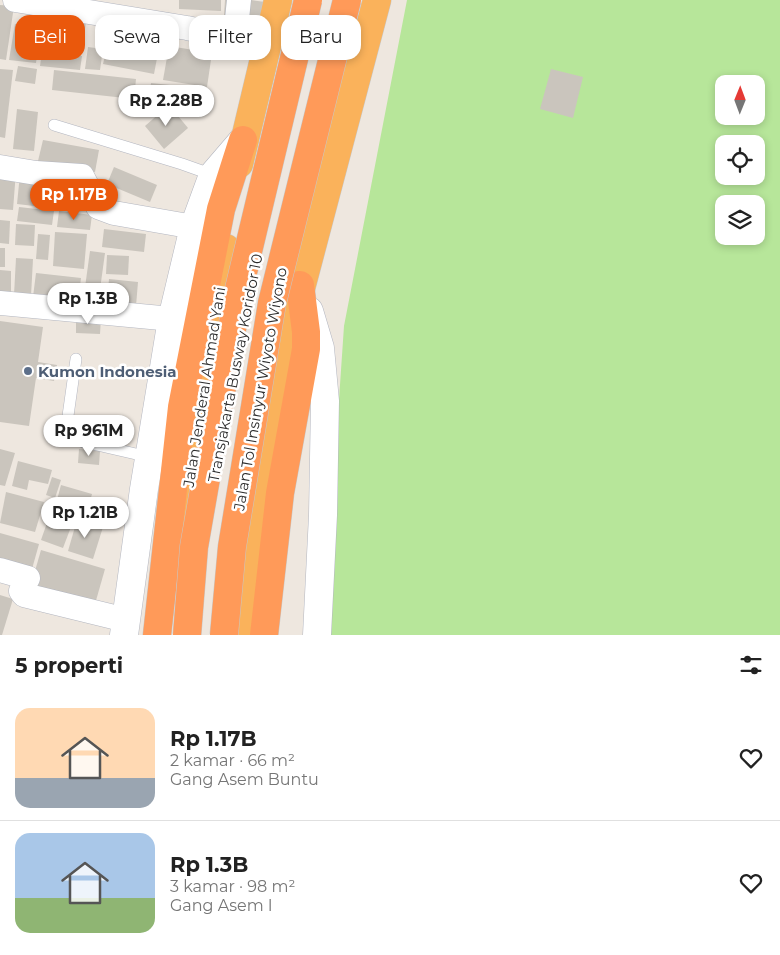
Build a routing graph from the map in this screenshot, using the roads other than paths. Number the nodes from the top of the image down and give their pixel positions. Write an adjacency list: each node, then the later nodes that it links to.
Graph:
1 (15, 0): 10 (street)
2 (239, 0): 8 (street)
3 (278, 0): 9 (highway, Jalan Jenderal Ahmad Yani)
4 (308, 0): 28 (highway, bridge)
5 (317, 0): 12 (lane, Transjakarta Busway Koridor 10)
6 (348, 0): 17 (lane, Transjakarta Busway Koridor 10); 30 (highway, Jalan Tol Insinyur Wiyoto Wiyono, bridge)
7 (377, 0): 19 (highway)
8 (238, 15)
9 (271, 26)
10 (189, 29)
11 (264, 60): 14 (highway, Jalan Jenderal Ahmad Yani)
12 (291, 103): 14 (lane); 29 (lane, Transjakarta Busway Koridor 10)
13 (54, 125): 16 (lane)
14 (255, 131): 16 (main road, Jalan Jenderal Ahmad Yani); 26 (highway); 27 (highway, Jalan Jenderal Ahmad Yani)
15 (0, 166): 18 (street)
16 (213, 175): 18 (main road, Jalan Jenderal Ahmad Yani)
17 (289, 223): 19 (lane, Transjakarta Busway Koridor 10); 30 (lane, Transjakarta Busway Koridor 10)
18 (194, 226): 21 (main road, Jalan Jenderal Ahmad Yani)
19 (300, 285): 31 (highway); 32 (highway); 33 (main road)
20 (0, 303): 21 (street)
21 (172, 318): 23 (main road, Jalan Jenderal Ahmad Yani)
22 (76, 359): 23 (lane)
23 (149, 457): 25 (main road, Jalan Jenderal Ahmad Yani)
24 (0, 570): 25 (street)
25 (125, 627)
26 (157, 635)
27 (170, 635)
28 (187, 635)
29 (194, 635)
30 (222, 635)
31 (243, 635)
32 (264, 635)
33 (317, 635)

